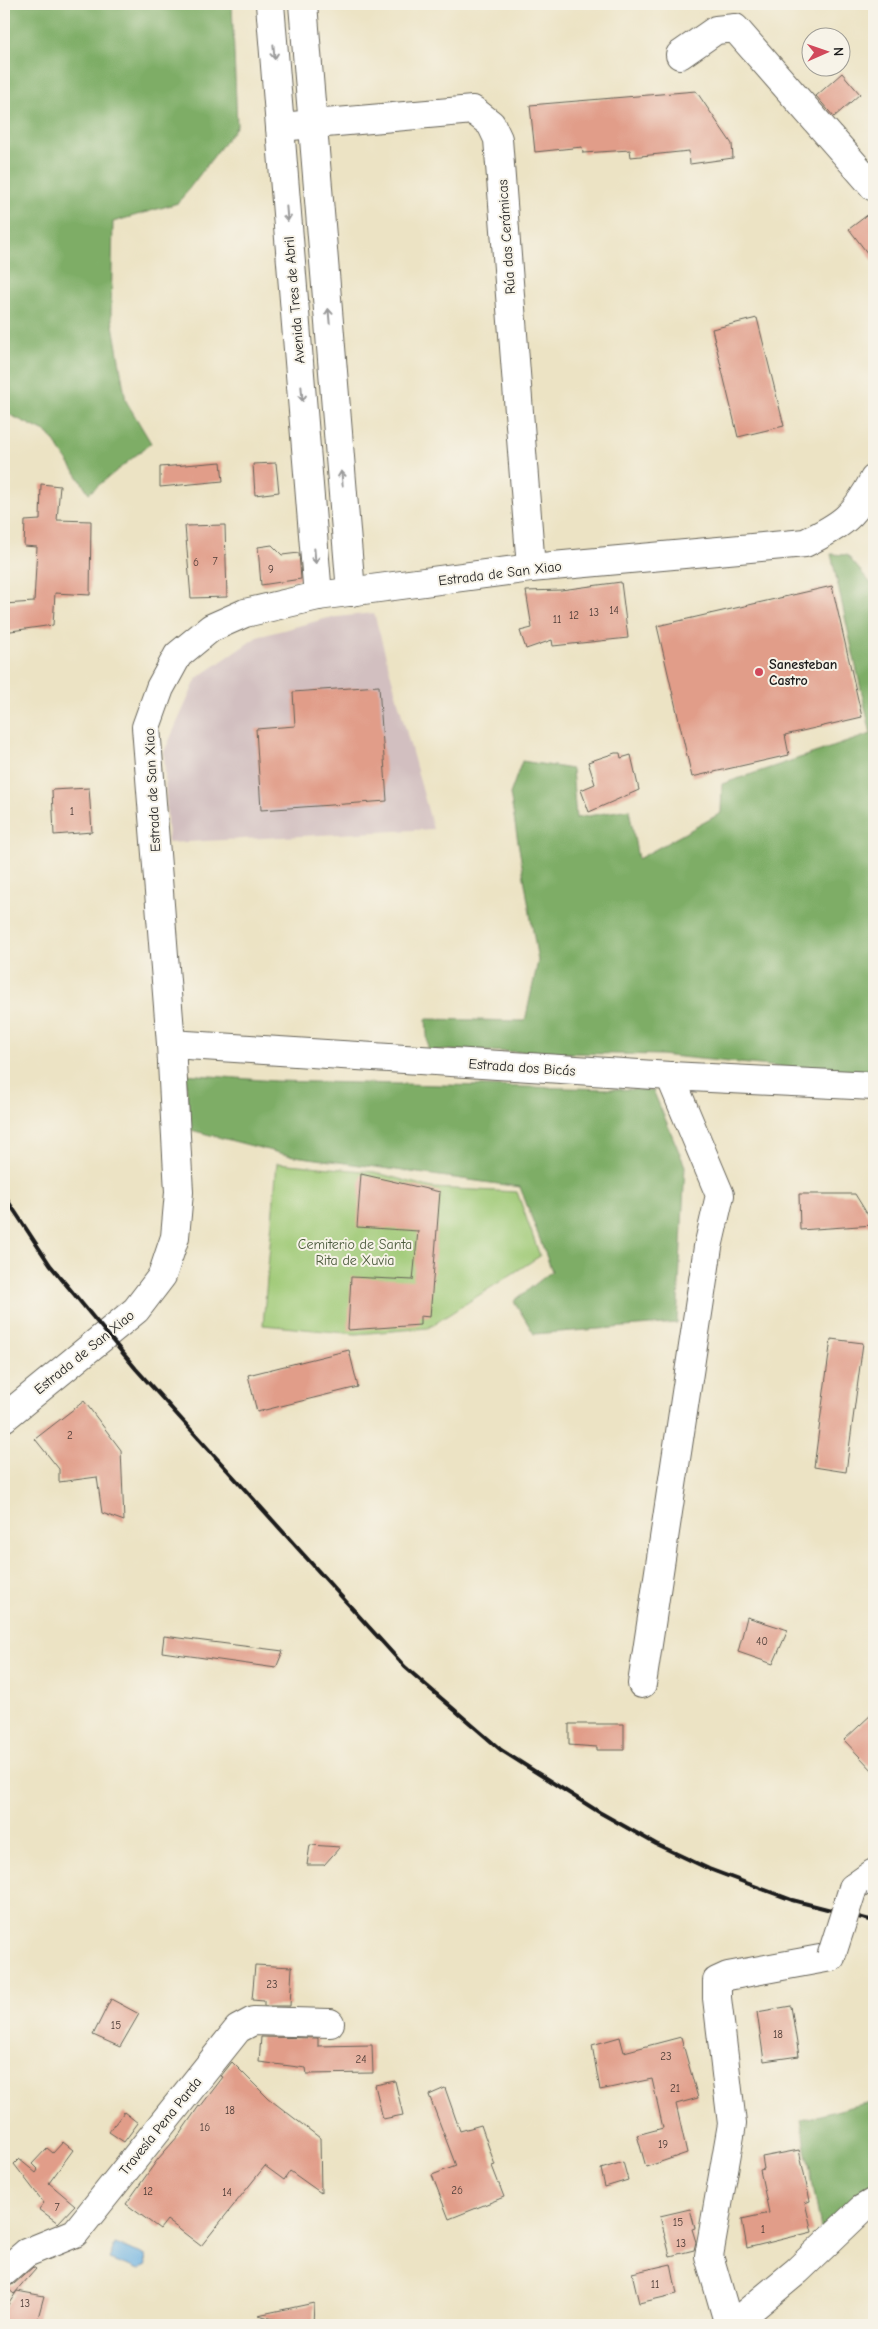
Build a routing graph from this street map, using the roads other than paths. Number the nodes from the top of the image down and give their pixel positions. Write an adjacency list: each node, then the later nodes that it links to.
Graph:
1 (270, 4): 5 (street, Avenida Tres de Abril, one-way to 5)
2 (303, 4): 4 (street)
3 (680, 55): 6 (street)
4 (313, 123): 5 (street, Rúa das Cerámicas); 8 (street, Rúa das Cerámicas); 9 (street, one-way to 4)
5 (280, 127): 10 (street, Avenida Tres de Abril, one-way to 10)
6 (874, 186)
7 (874, 479): 8 (street, Estrada de San Xiao)
8 (531, 568): 9 (street, Estrada de San Xiao)
9 (351, 592): 10 (street, Estrada de San Xiao)
10 (318, 596): 11 (street, Estrada de San Xiao)
11 (171, 1044): 12 (street, Estrada dos Bicás); 14 (street, Estrada de San Xiao)
12 (670, 1076): 13 (street, Estrada dos Bicás); 15 (street)
13 (874, 1086)
14 (4, 1418)
15 (642, 1684)
16 (864, 1880): 20 (street, bridge)
17 (330, 2023): 19 (street, Travesía Pena Parda)
18 (874, 2202): 20 (street)
19 (4, 2272)
20 (731, 2325)

